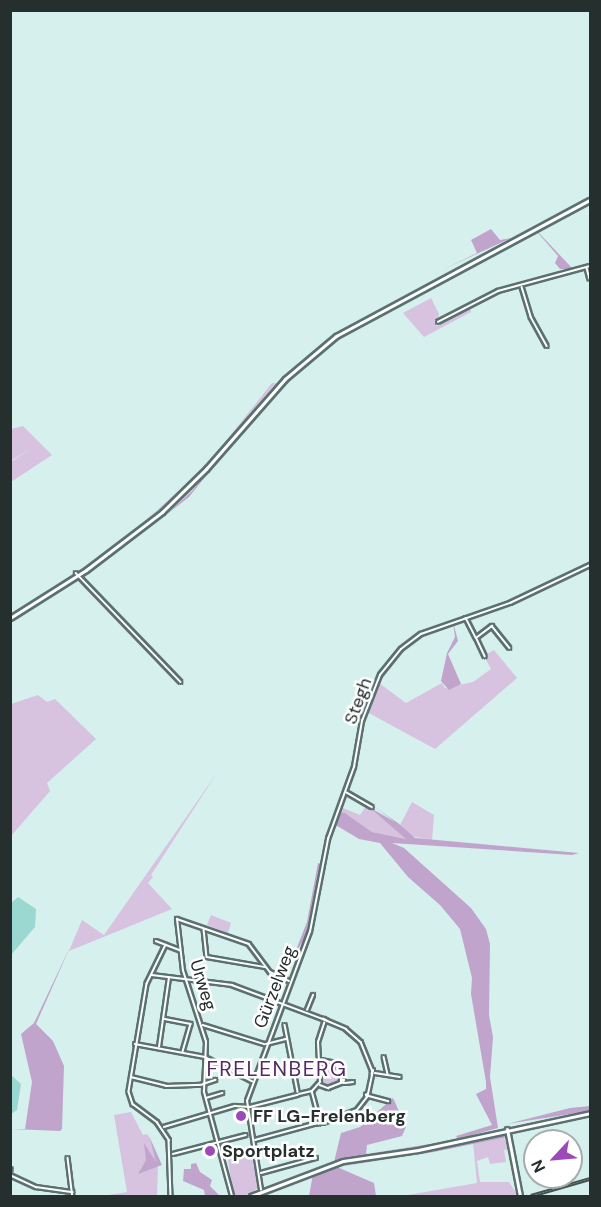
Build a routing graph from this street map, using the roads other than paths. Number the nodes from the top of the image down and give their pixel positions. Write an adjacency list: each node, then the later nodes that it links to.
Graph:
1 (591, 200): 8 (main road)
2 (589, 267): 3 (street); 4 (street)
3 (591, 279)
4 (522, 285): 5 (street); 6 (street)
5 (438, 322)
6 (547, 346)
7 (591, 565): 9 (street, Stegh)
8 (77, 574): 10 (main road); 14 (street)
9 (466, 617): 11 (street); 15 (street, Stegh)
10 (10, 618)
11 (476, 638): 12 (street); 13 (street)
12 (510, 648)
13 (484, 656)
14 (181, 682)
15 (345, 791): 16 (street); 17 (street, Stegh)
16 (372, 807)
17 (332, 826): 26 (street, Gürzelweg)
18 (204, 928): 21 (street, Urweg); 22 (street); 22 (street)
19 (156, 940): 20 (street)
20 (166, 945): 21 (street); 23 (street)
21 (180, 950): 25 (street, Urweg)
22 (266, 967): 26 (street)
23 (151, 974): 24 (street); 35 (street)
24 (169, 978): 25 (street); 30 (street)
25 (187, 981): 28 (street); 33 (street, Urweg)
26 (289, 981): 28 (street, Gürzelweg)
27 (313, 995): 29 (street)
28 (281, 1003): 29 (street); 36 (street, Gürzelweg)
29 (306, 1011): 31 (street)
30 (164, 1019): 37 (street); 38 (street)
31 (325, 1021): 41 (street); 42 (street)
32 (285, 1025): 34 (street)
33 (202, 1026): 36 (street); 39 (street, Urweg)
34 (287, 1038): 36 (street); 54 (street)
35 (135, 1044): 37 (street); 44 (street)
36 (266, 1044): 47 (street, Gürzelweg)
37 (159, 1048): 38 (street)
38 (183, 1053): 39 (street)
39 (205, 1057): 47 (street); 50 (street, Urweg)
40 (384, 1057): 43 (street)
41 (320, 1060): 48 (street); 51 (street)
42 (373, 1073): 43 (street); 55 (street)
43 (388, 1075): 45 (street)
44 (130, 1077): 50 (street); 62 (street)
45 (400, 1077)
46 (215, 1080): 50 (street)
47 (252, 1081): 58 (street, Gürzelweg)
48 (342, 1082): 49 (street); 51 (street)
49 (353, 1082)
50 (202, 1084): 56 (street)
51 (319, 1084): 52 (street)
52 (312, 1091): 54 (street); 61 (street)
53 (222, 1093): 56 (street)
54 (298, 1094): 58 (street)
55 (368, 1096): 57 (street); 61 (street)
56 (206, 1098): 59 (street)
57 (388, 1101)
58 (247, 1106): 59 (street); 65 (street, Gürzelweg)
59 (210, 1113): 62 (street); 66 (street)
60 (591, 1113): 63 (main road)
61 (320, 1123): 65 (street)
62 (163, 1128): 67 (street)
63 (507, 1129): 72 (main road); 78 (main road)
64 (246, 1135): 66 (street)
65 (254, 1140): 70 (street, Gürzelweg)
66 (219, 1142): 67 (street); 76 (street)
67 (172, 1154): 75 (street)
68 (68, 1158): 73 (street)
69 (316, 1158): 70 (street)
70 (260, 1173): 72 (street, Gürzelweg)
71 (10, 1175): 73 (street)
72 (261, 1191): 77 (main road)
73 (73, 1192): 74 (street)
74 (73, 1197)
75 (171, 1197)
76 (232, 1197)
77 (251, 1197)
78 (520, 1197)

